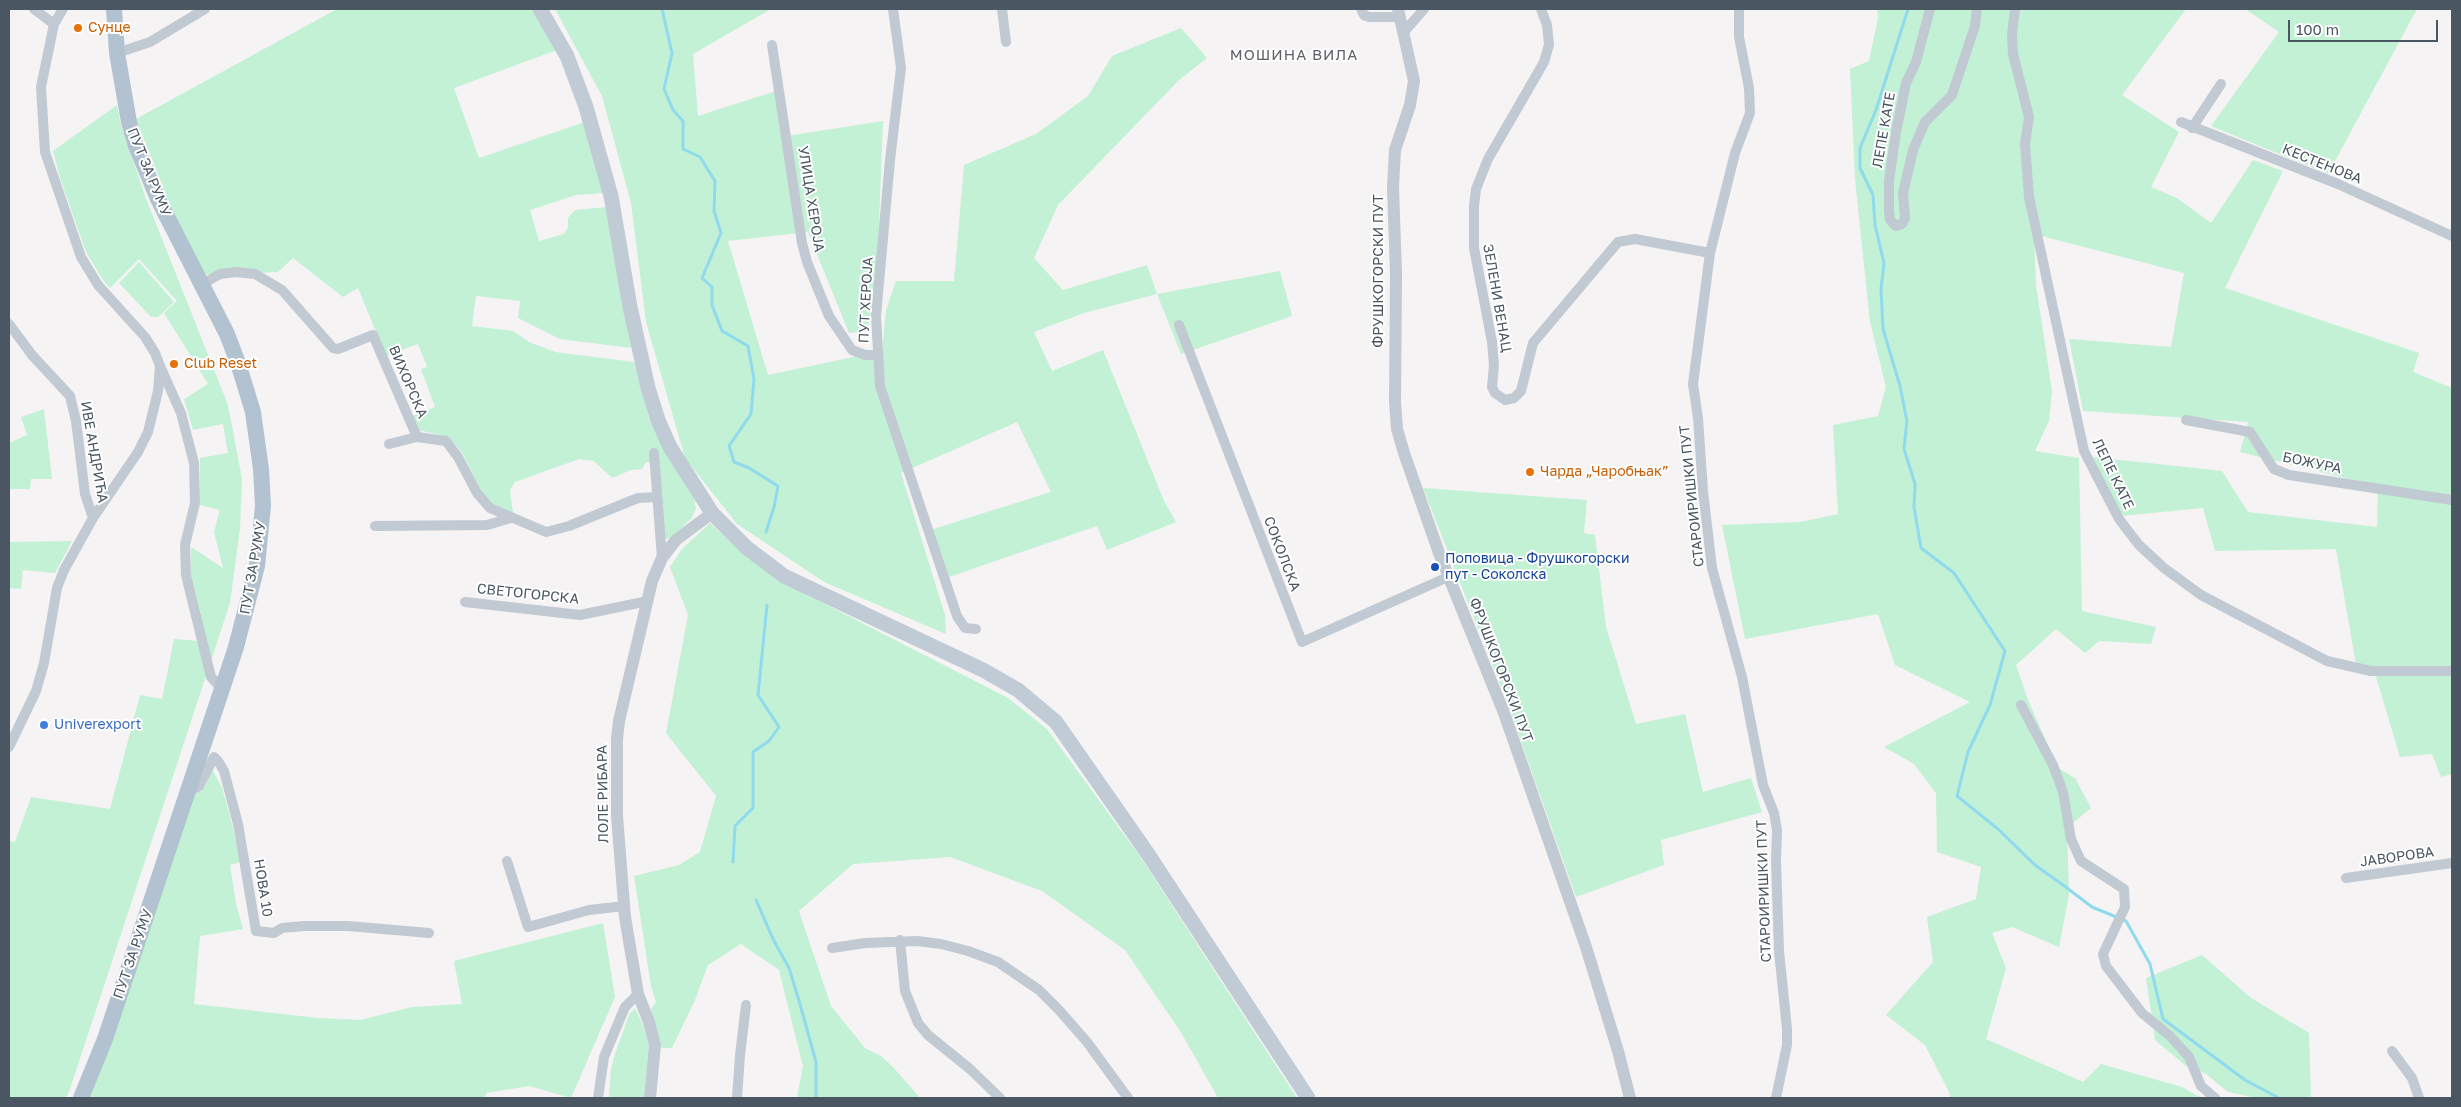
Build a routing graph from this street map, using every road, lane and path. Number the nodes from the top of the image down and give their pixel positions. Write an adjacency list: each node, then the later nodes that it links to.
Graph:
1 (34, 9): 17 (street)
2 (63, 9): 17 (street)
3 (114, 9): 21 (main road, ПУТ ЗА РУМУ)
4 (205, 9): 21 (street)
5 (540, 9): 38 (main road)
6 (893, 9): 30 (street, ПУТ ХЕРОЈА)
7 (1002, 9): 19 (street)
8 (1361, 9): 15 (street)
9 (1424, 9): 18 (street)
10 (1541, 9): 26 (street, ЗЕЛЕНИ ВЕНАЦ)
11 (1739, 9): 26 (street, СТАРОИРИШКИ ПУТ)
12 (1930, 9): 13 (street, ЛЕПЕ КАТЕ)
13 (1978, 9)
14 (2015, 9): 47 (street, ЛЕПЕ КАТЕ)
15 (1385, 13): 16 (street)
16 (1399, 13): 18 (street, ФРУШКОГОРСКИ ПУТ)
17 (54, 24): 31 (street)
18 (1404, 32): 43 (street, ФРУШКОГОРСКИ ПУТ)
19 (1006, 42)
20 (772, 45): 30 (street, УЛИЦА ХЕРОЈА)
21 (117, 53): 27 (main road, ПУТ ЗА РУМУ)
22 (2221, 84): 24 (street)
23 (2181, 122): 24 (street, КЕСТЕНОВА)
24 (2192, 128): 25 (street, КЕСТЕНОВА)
25 (2452, 236)
26 (1710, 254): 70 (street, СТАРОИРИШКИ ПУТ)
27 (202, 285): 33 (street, ВИХОРСКА); 48 (main road, ПУТ ЗА РУМУ)
28 (9, 324): 39 (street, ИВЕ АНДРИЋА)
29 (1179, 326): 43 (street, СОКОЛСКА)
30 (877, 356): 46 (street, ПУТ ХЕРОЈА)
31 (160, 366): 39 (street); 48 (street)
32 (2186, 420): 37 (street, БОЖУРА)
33 (417, 438): 34 (street, ВИХОРСКА); 40 (street, ВИХОРСКА)
34 (389, 444)
35 (654, 453): 36 (street)
36 (656, 497): 40 (street, ВИХОРСКА); 42 (street)
37 (2452, 500)
38 (712, 512): 42 (street, ЛОЛЕ РИБАРА); 68 (main road)
39 (93, 518): 50 (street)
40 (511, 518): 41 (street)
41 (376, 526)
42 (662, 558): 44 (street, ЛОЛЕ РИБАРА)
43 (1448, 577): 69 (street, ФРУШКОГОРСКИ ПУТ)
44 (648, 601): 45 (street, СВЕТОГОРСКА); 55 (street, ЛОЛЕ РИБАРА)
45 (465, 602)
46 (976, 629)
47 (2452, 671)
48 (222, 689): 51 (main road, ПУТ ЗА РУМУ)
49 (2021, 705): 71 (street)
50 (9, 746)
51 (186, 792): 56 (street, НОВА 10); 62 (main road, ПУТ ЗА РУМУ)
52 (507, 860): 55 (street)
53 (2452, 863): 54 (street, ЈАВОРОВА)
54 (2346, 878)
55 (624, 906): 59 (street, ЛОЛЕ РИБАРА)
56 (429, 932)
57 (900, 940): 58 (street); 66 (street); 67 (street)
58 (832, 948)
59 (638, 994): 63 (street); 64 (street, ЛОЛЕ РИБАРА)
60 (746, 1005): 65 (street)
61 (2392, 1051): 72 (street)
62 (81, 1098)
63 (598, 1098)
64 (650, 1098)
65 (737, 1098)
66 (1000, 1098)
67 (1128, 1098)
68 (1308, 1098)
69 (1630, 1098)
70 (1776, 1098)
71 (2216, 1098)
72 (2419, 1098)

